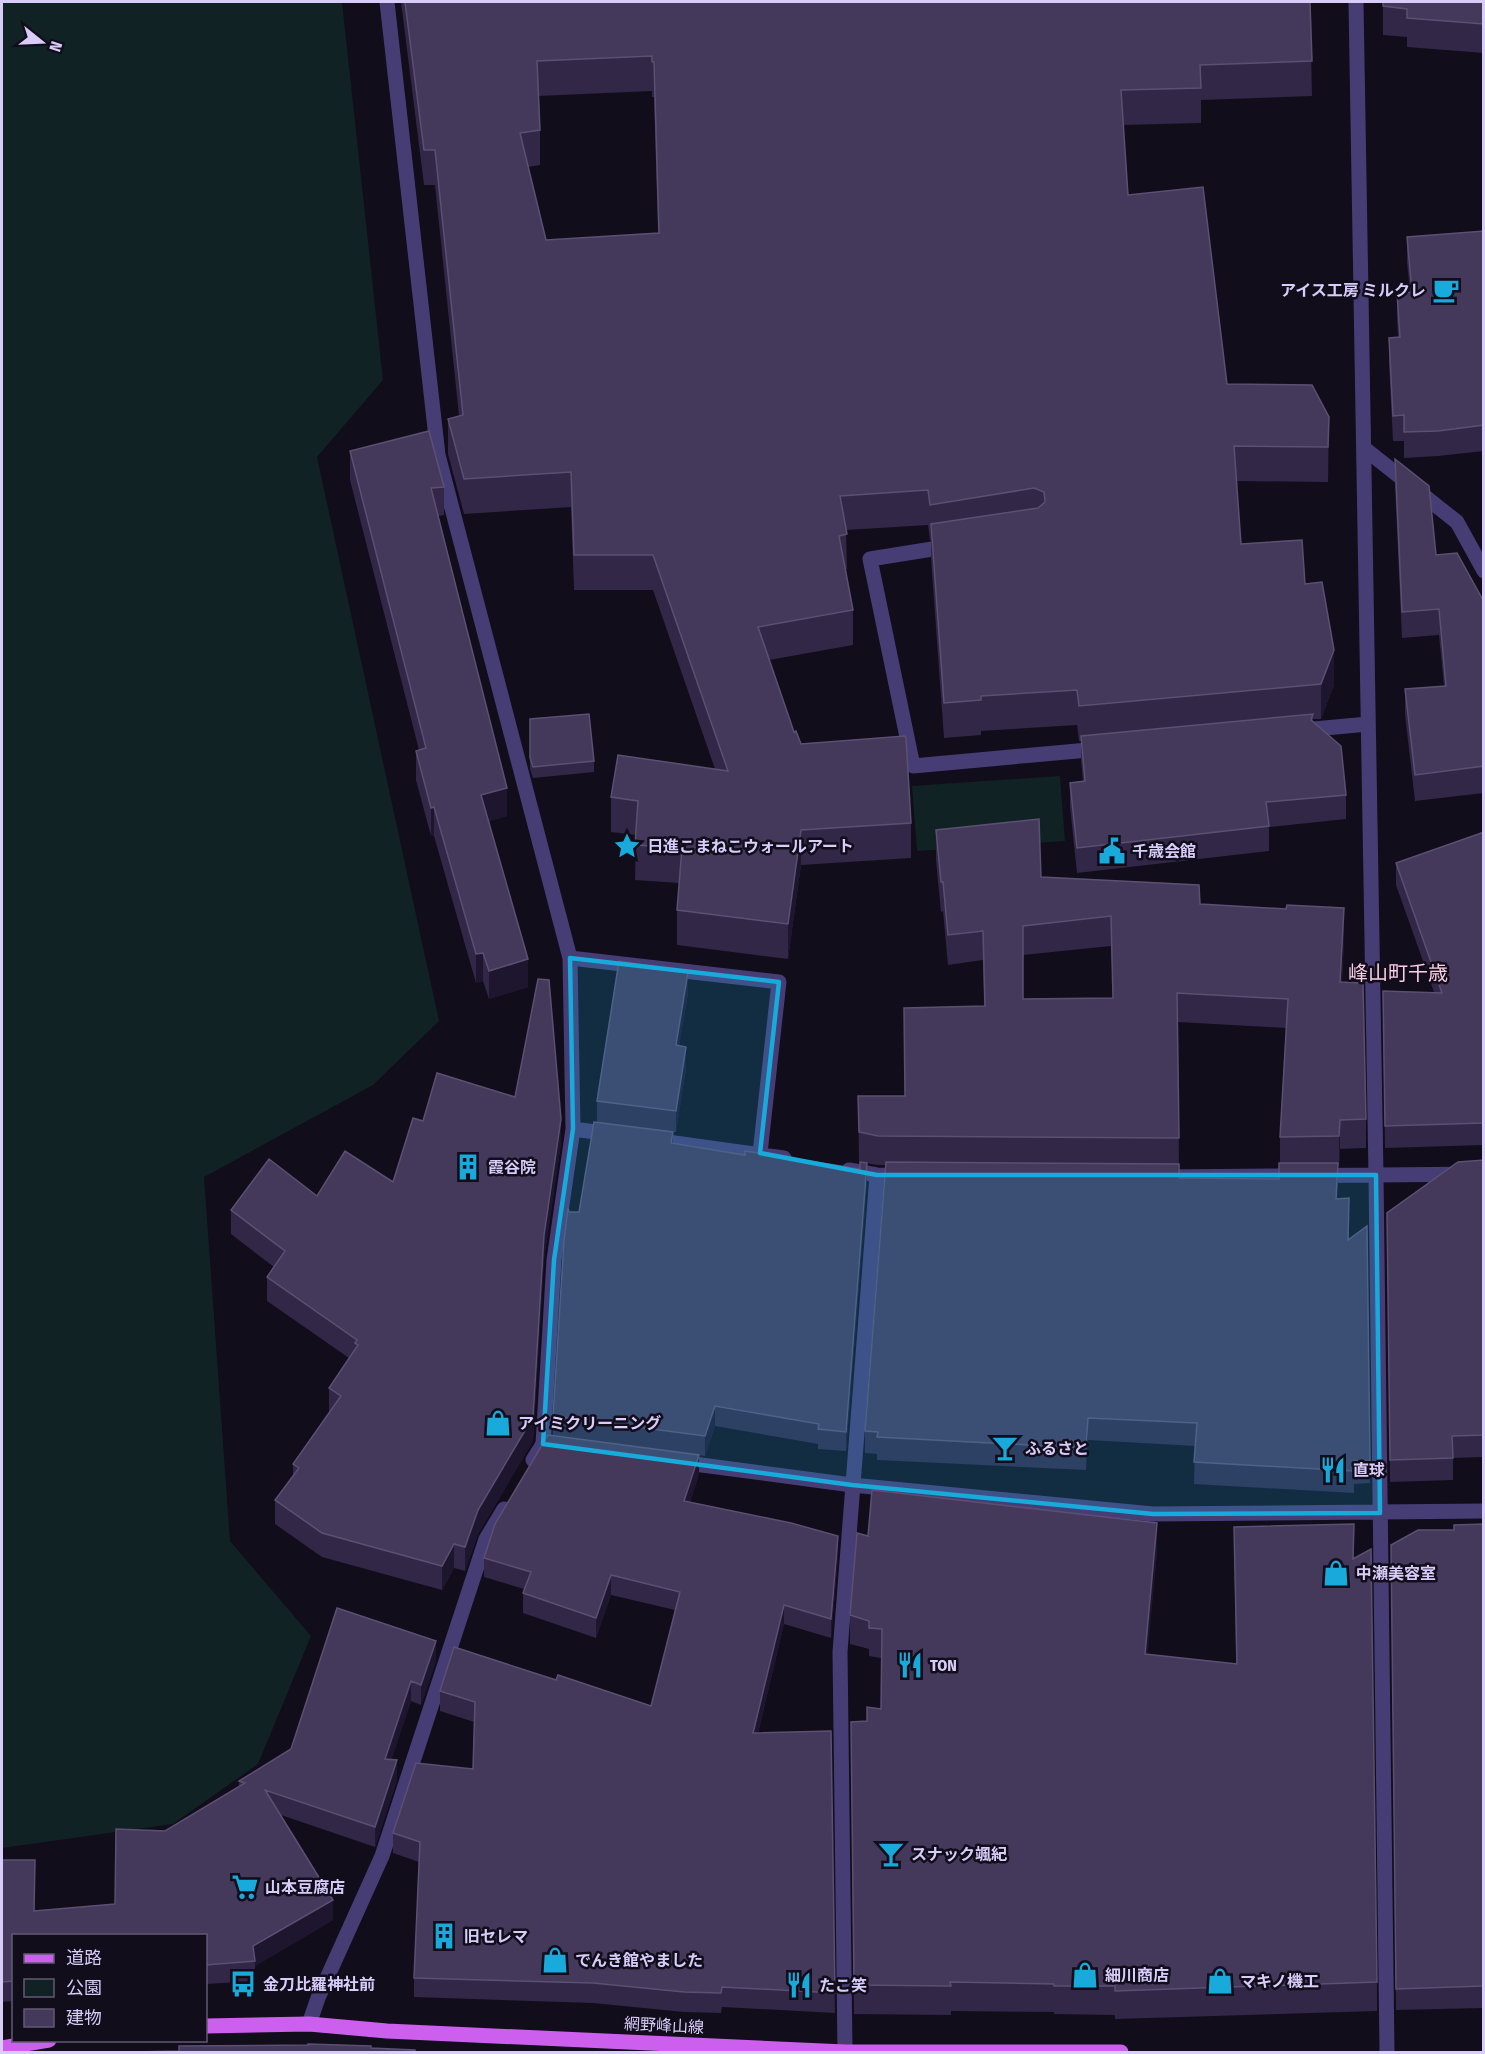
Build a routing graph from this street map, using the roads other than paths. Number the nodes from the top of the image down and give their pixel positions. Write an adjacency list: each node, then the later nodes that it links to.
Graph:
1 (387, 2): 9 (street)
2 (1356, 2): 3 (street)
3 (1365, 449): 5 (street); 6 (street)
4 (965, 544): 8 (street)
5 (1484, 572)
6 (1368, 724): 7 (street); 16 (street)
7 (1287, 731)
8 (1112, 747)
9 (570, 958): 10 (street); 11 (street)
10 (573, 1129): 11 (street); 20 (street)
11 (760, 1154): 12 (street)
12 (795, 1160)
13 (830, 1167): 15 (street)
14 (1484, 1174): 16 (street)
15 (877, 1175): 17 (street); 21 (street)
16 (1376, 1175): 18 (street); 24 (street)
17 (924, 1176)
18 (1145, 1177)
19 (669, 1461): 21 (street)
20 (526, 1473)
21 (852, 1485): 24 (street); 30 (street)
22 (514, 1492): 25 (street)
23 (1484, 1511): 24 (street)
24 (1380, 1513): 32 (street)
25 (309, 2024): 26 (main road, 網野峰山線); 30 (main road, 網野峰山線)
26 (207, 2026)
27 (37, 2042): 28 (main road)
28 (2, 2048)
29 (880, 2051): 30 (main road, 網野峰山線); 31 (main road, 網野峰山線)
30 (851, 2052)
31 (1120, 2052)
32 (1387, 2052)

